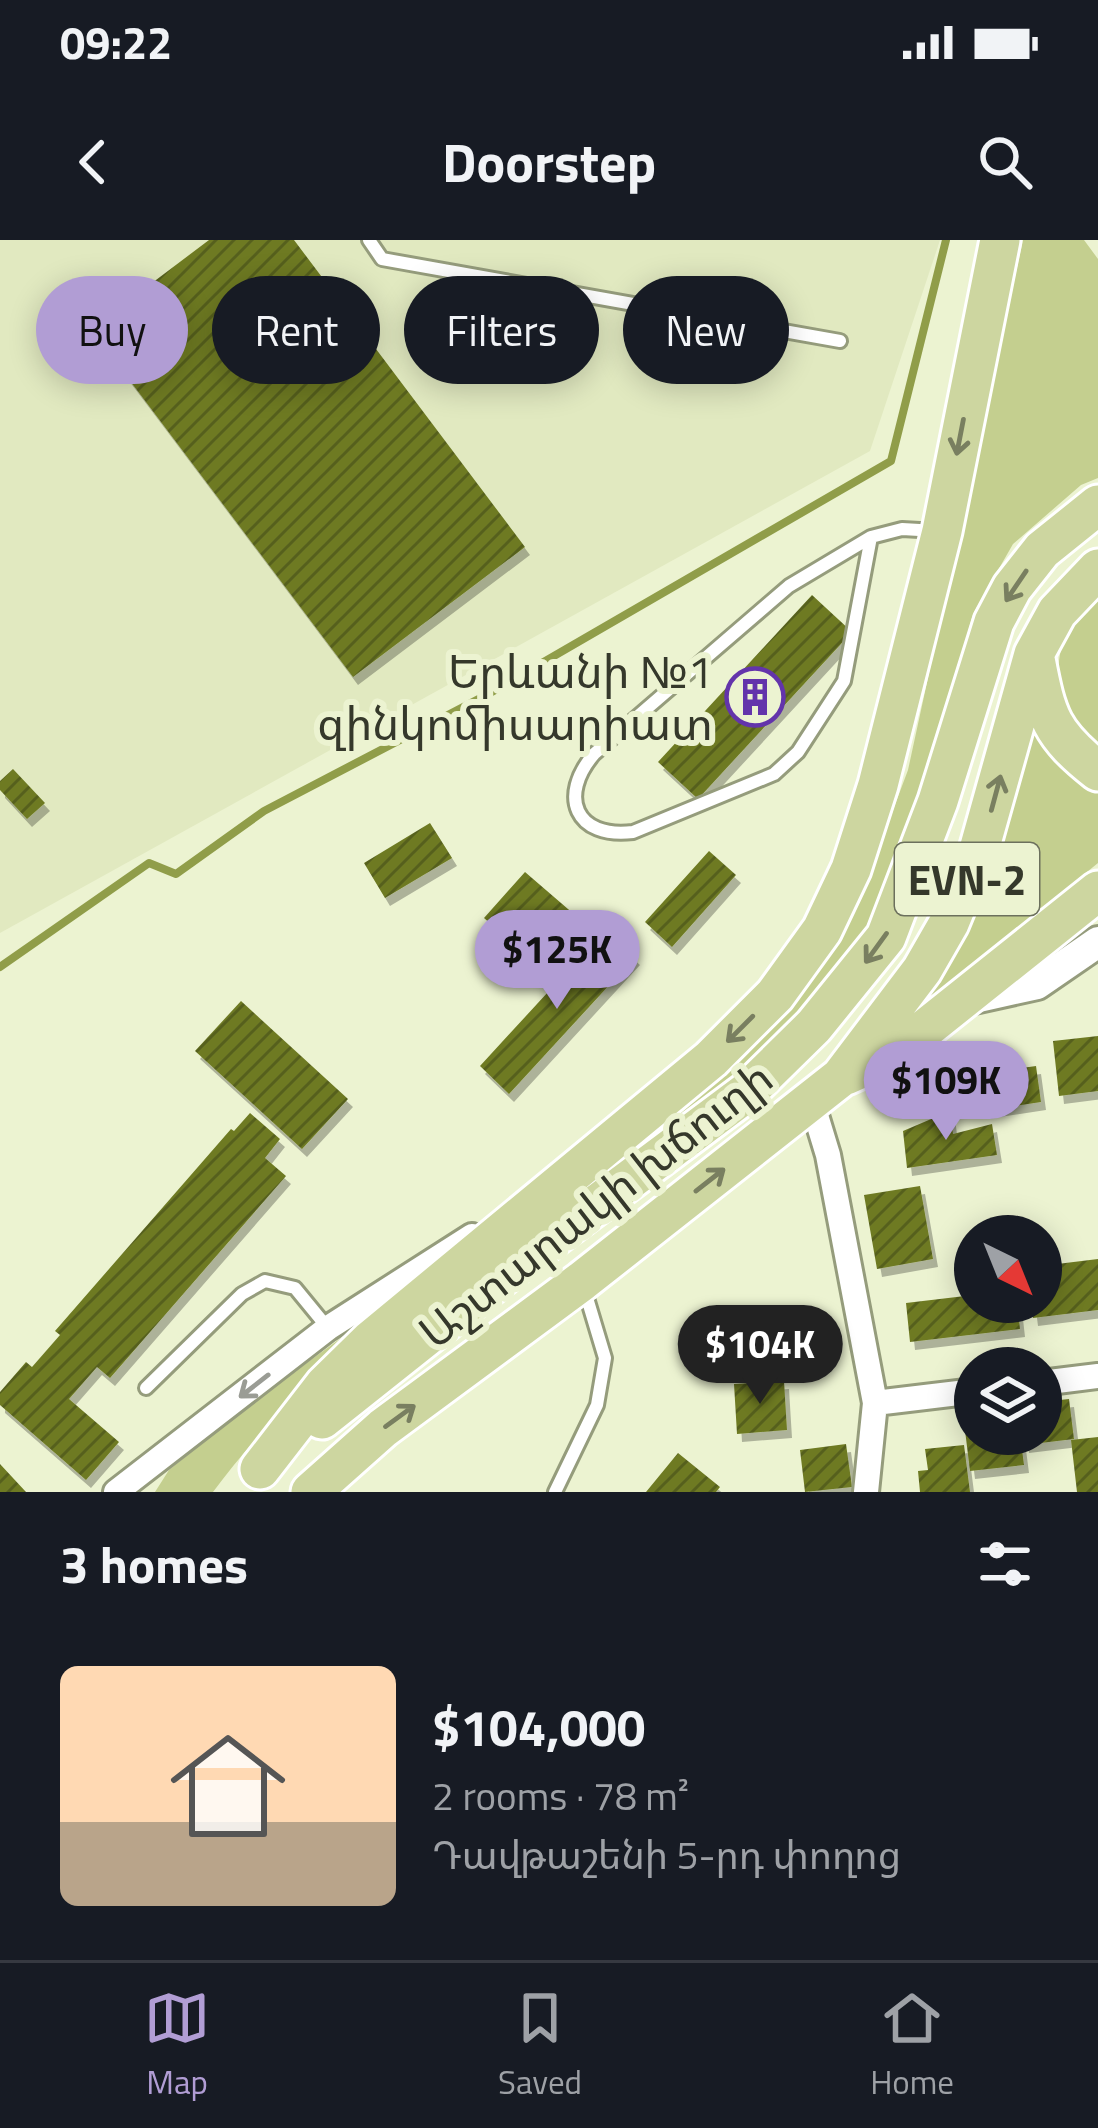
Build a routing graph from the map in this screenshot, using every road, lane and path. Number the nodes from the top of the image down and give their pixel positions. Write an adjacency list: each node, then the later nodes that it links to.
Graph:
1 (369, 240): 3 (lane)
2 (1000, 240): 5 (main road, one-way to 5)
3 (840, 341)
4 (1098, 505): 22 (main road, Աշտարակի խճուղի / EVN-2, one-way to 22)
5 (942, 531): 6 (lane); 14 (main road, one-way to 14)
6 (872, 537): 6 (lane)
7 (1098, 569): 8 (main road, Աշտարակի խճուղի / EVN-2)
8 (1034, 654): 9 (main road); 13 (main road, Աշտարակի խճուղի / EVN-2, one-way to 8)
9 (1098, 771)
10 (1098, 890): 12 (main road)
11 (1098, 942): 12 (street)
12 (959, 1002): 13 (main road)
13 (826, 1088): 15 (main road, Աշտարակի խճուղի / EVN-2, one-way to 13); 21 (street)
14 (595, 1157): 16 (street); 22 (main road)
15 (582, 1281): 24 (main road, Աշտարակի խճուղի / EVN-2, one-way to 15); 25 (lane)
16 (328, 1328): 19 (lane); 23 (street, one-way to 23)
17 (1098, 1376): 18 (street)
18 (1062, 1380)
19 (146, 1388)
20 (954, 1394): 21 (street)
21 (875, 1403): 26 (street)
22 (250, 1480)
23 (116, 1492)
24 (311, 1492)
25 (555, 1492)
26 (866, 1492)

